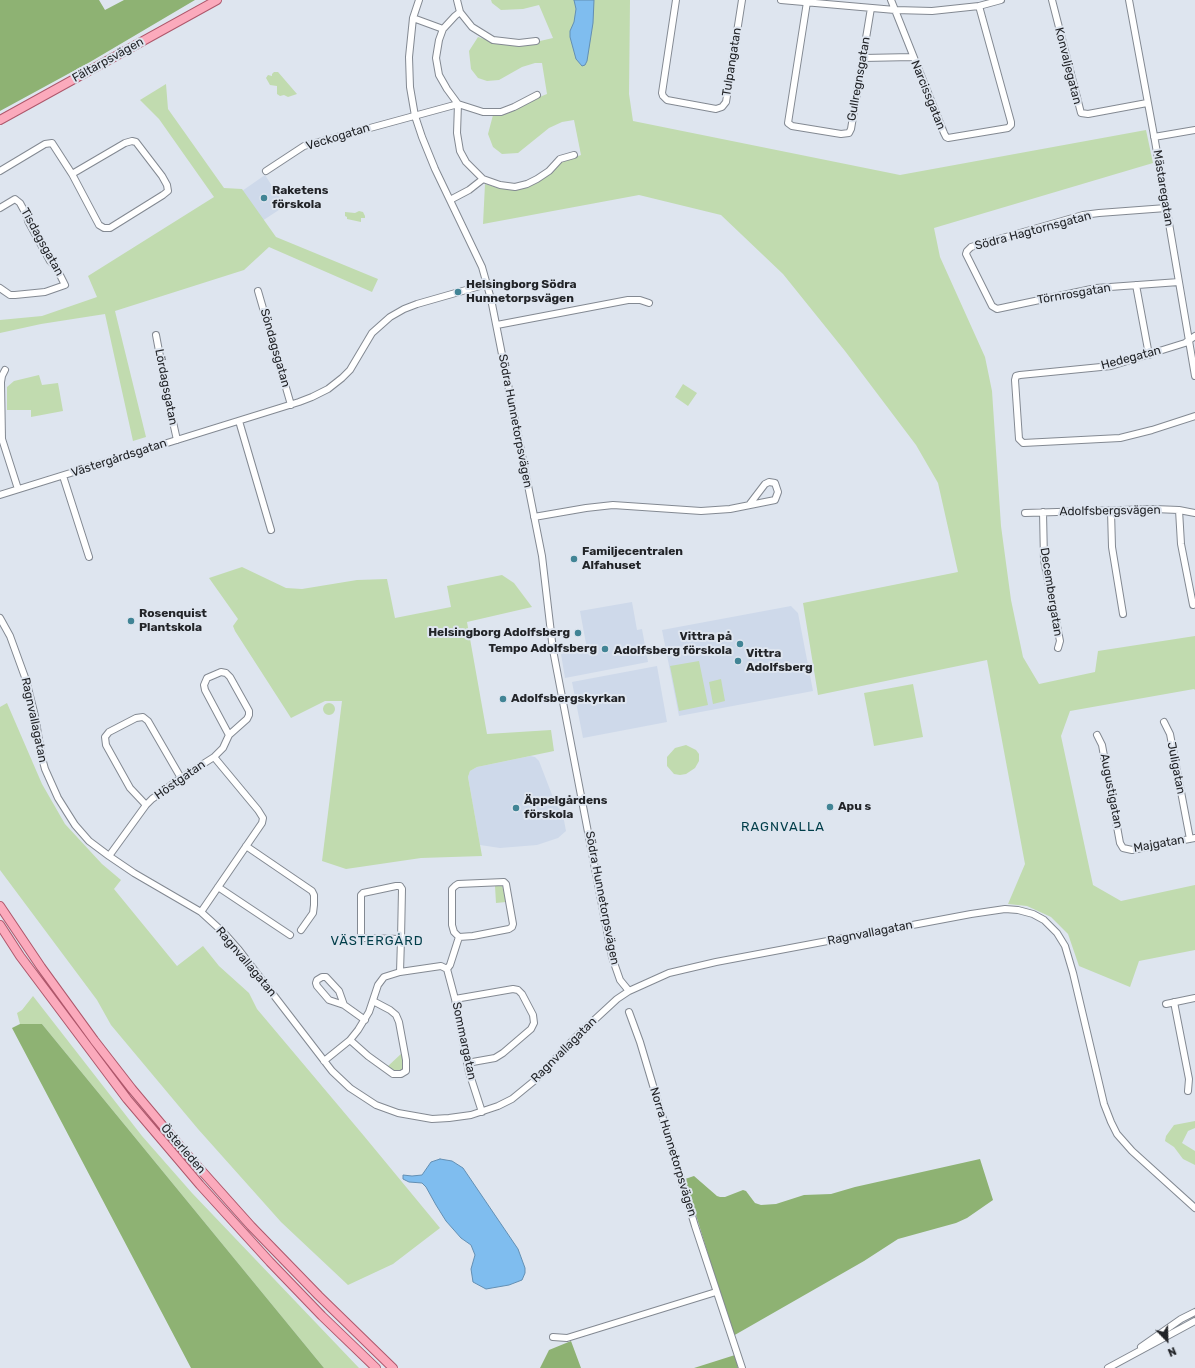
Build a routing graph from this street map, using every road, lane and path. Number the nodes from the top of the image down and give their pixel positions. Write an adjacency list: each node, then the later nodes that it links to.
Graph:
1 (217, 0): 25 (main road, Fältarpsvägen)
2 (419, 0): 16 (street, Södra Hunnetorpsvägen)
3 (457, 0): 15 (street)
4 (676, 0): 5 (street, Tulpangatan)
5 (742, 0)
6 (781, 0): 11 (street)
7 (891, 0): 14 (street, Narcissgatan)
8 (1001, 0): 12 (street)
9 (1052, 0): 22 (street, Konvaljegatan)
10 (1129, 0): 22 (street, Mästaregatan)
11 (807, 2): 13 (street); 20 (street, Gullregnsgatan)
12 (979, 6): 14 (street); 19 (street, Narcissgatan)
13 (871, 8): 14 (street); 20 (street, Gullregnsgatan)
14 (895, 10): 19 (street, Narcissgatan)
15 (460, 12): 17 (street); 18 (street)
16 (414, 18): 17 (street); 24 (street, Södra Hunnetorpsvägen)
17 (443, 30): 23 (street)
18 (536, 41)
19 (913, 57): 20 (street)
20 (863, 58)
21 (537, 95): 23 (street)
22 (1147, 103): 27 (street, Mästaregatan)
23 (458, 104): 24 (street); 32 (street)
24 (416, 116): 30 (street, Veckogatan); 33 (street, Södra Hunnetorpsvägen)
25 (0, 120)
26 (1195, 130): 27 (street)
27 (1154, 137): 35 (street, Mästaregatan)
28 (574, 155): 32 (street)
29 (0, 171): 31 (street)
30 (266, 171)
31 (72, 174): 31 (street)
32 (483, 179): 33 (street)
33 (450, 200): 37 (street, Södra Hunnetorpsvägen)
34 (0, 208): 39 (street, Tisdagsgatan)
35 (1166, 208): 36 (street, Mästaregatan); 42 (street, Södra Hagtornsgatan)
36 (1179, 282): 38 (street, Törnrosgatan); 46 (street, Mästaregatan)
37 (487, 284): 43 (street, Södra Hunnetorpsvägen); 50 (street, Västergårdsgatan)
38 (1136, 285): 42 (street, Törnrosgatan); 47 (street)
39 (0, 288)
40 (258, 290): 50 (street, Söndagsgatan)
41 (649, 303): 43 (street)
42 (994, 309)
43 (497, 325): 63 (street, Södra Hunnetorpsvägen)
44 (156, 335): 53 (street, Lördagsgatan)
45 (1195, 336): 46 (street, Hedegatan)
46 (1189, 340): 47 (street, Hedegatan); 49 (street, Mästaregatan)
47 (1149, 355): 51 (street, Hedegatan)
48 (5, 370): 55 (street)
49 (1195, 376)
50 (291, 405): 52 (street, Västergårdsgatan)
51 (1195, 416)
52 (239, 421): 53 (street, Västergårdsgatan); 64 (street)
53 (177, 440): 54 (street, Västergårdsgatan)
54 (63, 476): 55 (street, Västergårdsgatan); 65 (street)
55 (18, 489): 56 (street, Västergårdsgatan)
56 (0, 495)
57 (749, 505): 57 (street); 63 (street)
58 (1179, 510): 59 (street, Adolfsbergsvägen); 62 (street, Adolfsbergsvägen); 66 (street)
59 (1111, 511): 60 (street, Adolfsbergsvägen); 67 (street)
60 (1043, 512): 61 (street, Adolfsbergsvägen); 69 (street, Decembergatan)
61 (1025, 513)
62 (1195, 513)
63 (534, 517): 90 (street, Södra Hunnetorpsvägen)
64 (271, 530)
65 (89, 557)
66 (1193, 605)
67 (1123, 614)
68 (0, 618): 79 (street, Ragnvallagatan)
69 (1058, 648)
70 (1164, 722): 76 (street, Juligatan)
71 (229, 735): 71 (street); 73 (street)
72 (1097, 735): 78 (street, Augustigatan)
73 (214, 757): 74 (street, Höstgatan); 77 (street, Höstgatan)
74 (181, 778): 75 (street, Höstgatan); 75 (street)
75 (146, 805): 79 (street, Höstgatan)
76 (1192, 838): 78 (street, Majgatan)
77 (246, 846): 80 (street, Höstgatan); 84 (street)
78 (1124, 848)
79 (109, 856): 82 (street, Ragnvallagatan)
80 (218, 887): 82 (street, Höstgatan); 85 (street)
81 (0, 906): 109 (main road, Österleden)
82 (201, 912): 100 (street, Ragnvallagatan)
83 (0, 926): 111 (main road, Österleden)
84 (301, 930)
85 (290, 935)
86 (458, 938): 86 (street); 88 (street)
87 (401, 939): 87 (street); 89 (street)
88 (447, 969): 89 (street); 92 (street, Sommargatan)
89 (400, 972): 93 (street)
90 (629, 991): 103 (street, Ragnvallagatan); 104 (street, Ragnvallagatan)
91 (1195, 998): 94 (street)
92 (455, 999): 101 (street, Sommargatan); 101 (street)
93 (373, 1001): 98 (street); 99 (street)
94 (1174, 1002): 95 (street); 102 (street)
95 (1166, 1004)
96 (344, 1005): 96 (street); 98 (street)
97 (629, 1012): 105 (street, Norra Hunnetorpsvägen)
98 (365, 1020): 99 (street)
99 (350, 1040): 100 (street)
100 (324, 1061): 103 (street, Ragnvallagatan)
101 (467, 1063): 103 (street, Sommargatan)
102 (1188, 1091)
103 (482, 1112)
104 (1195, 1208)
105 (716, 1292): 108 (street); 114 (street, Norra Hunnetorpsvägen)
106 (1195, 1312): 110 (street)
107 (1195, 1321): 110 (street)
108 (553, 1337)
109 (374, 1350): 112 (main road, Österleden); 113 (main road)
110 (1127, 1358): 115 (street)
111 (376, 1368)
112 (393, 1368)
113 (397, 1368)
114 (742, 1368)
115 (1108, 1368)

